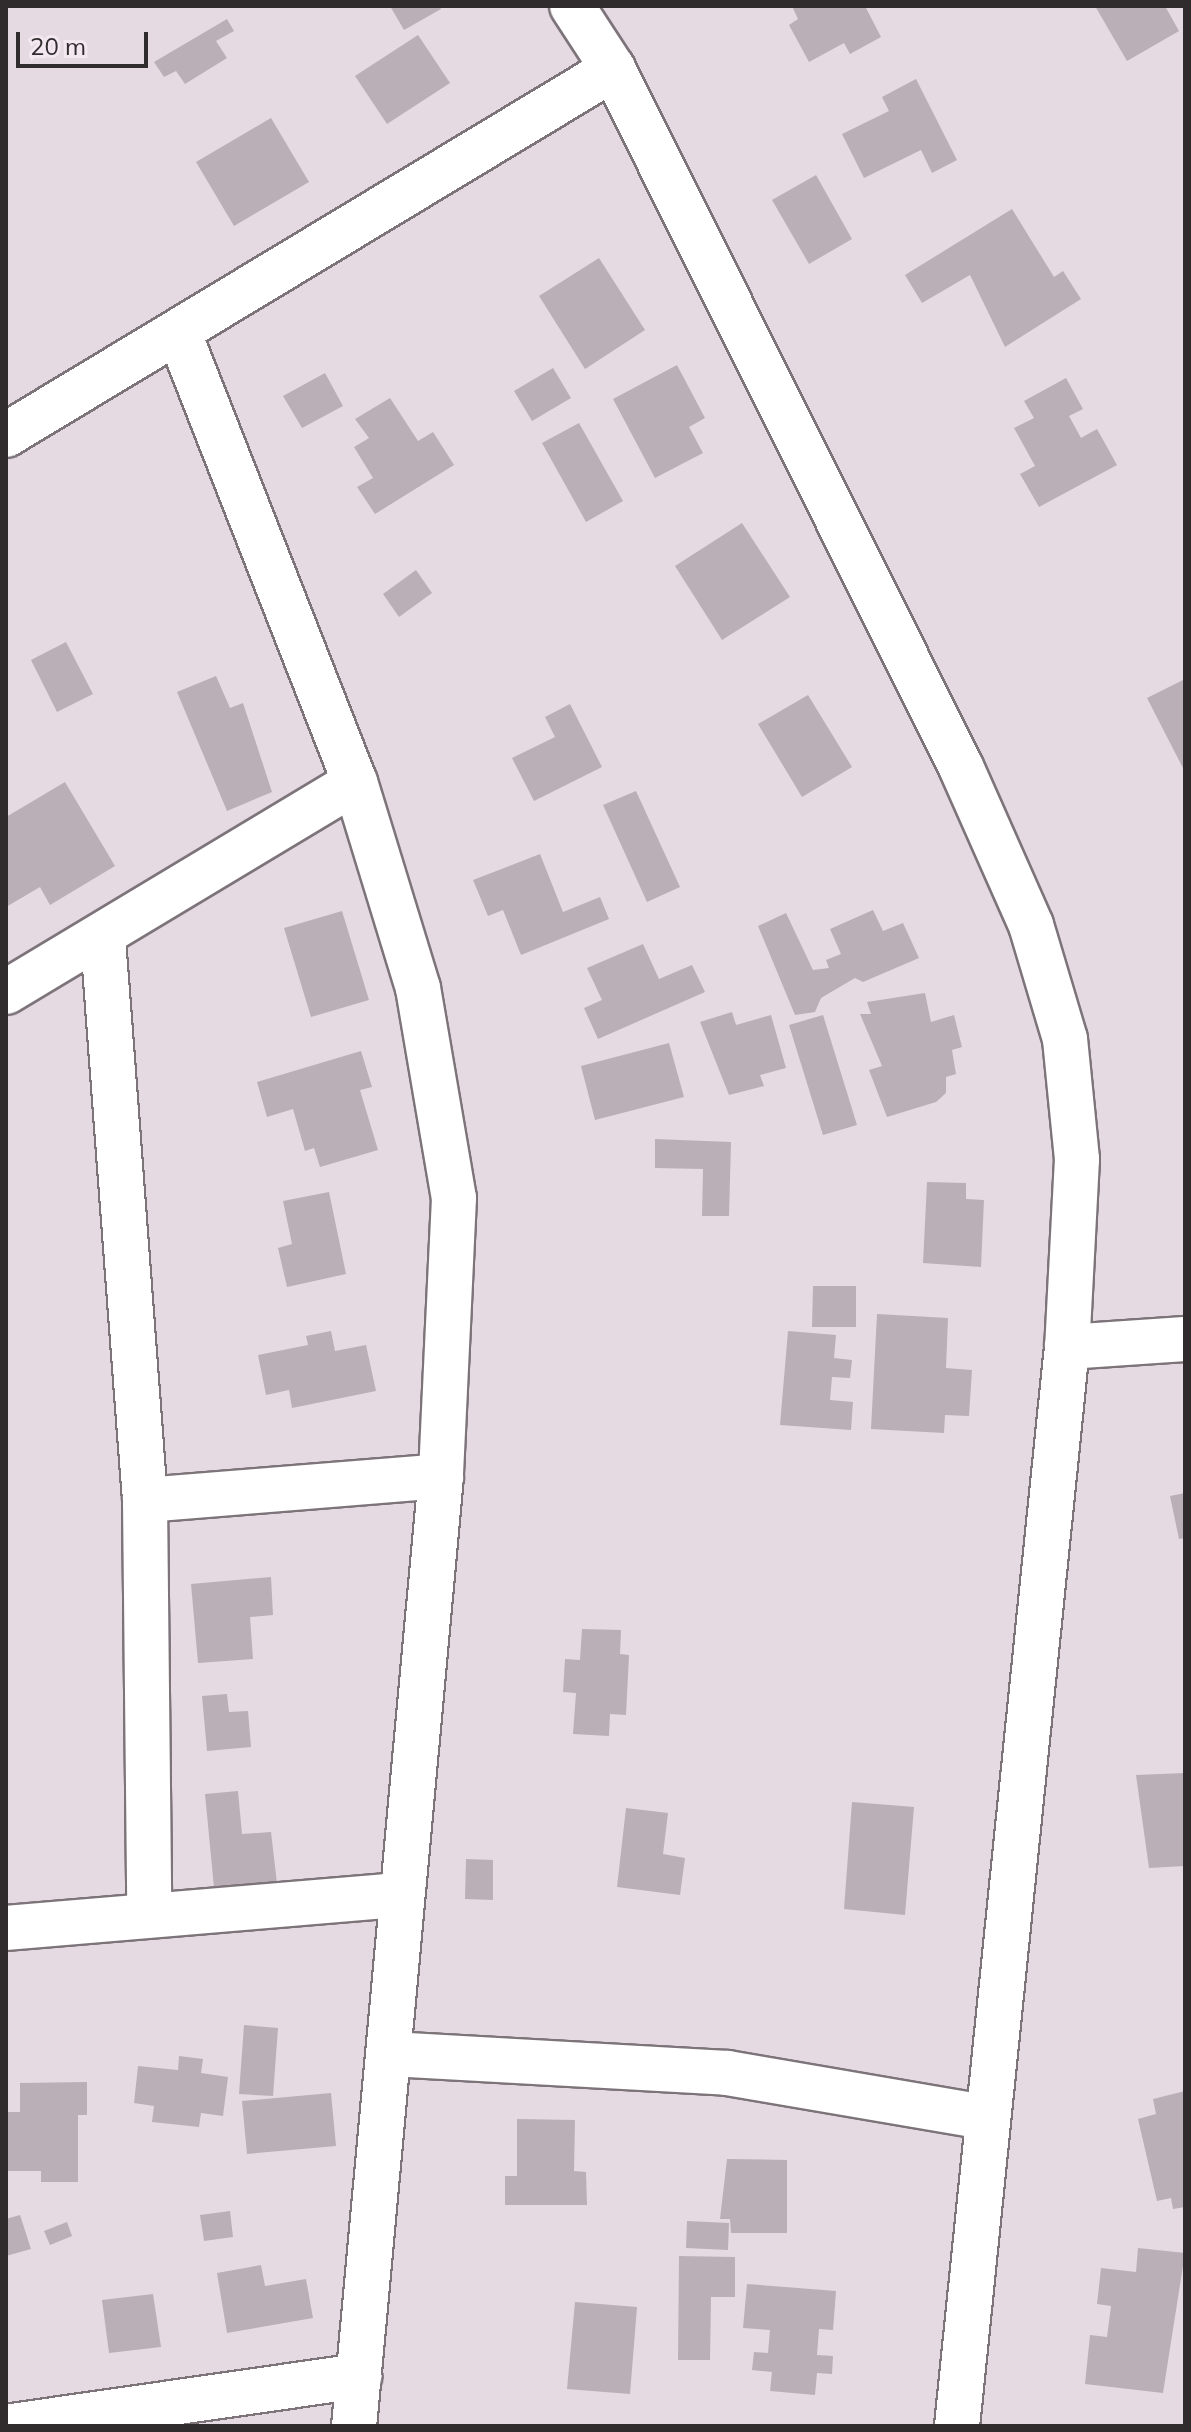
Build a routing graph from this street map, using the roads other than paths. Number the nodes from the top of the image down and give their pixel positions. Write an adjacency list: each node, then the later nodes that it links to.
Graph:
1 (572, 6): 2 (street)
2 (613, 69): 3 (street); 9 (street)
3 (180, 336): 4 (street); 5 (street)
4 (6, 435)
5 (355, 782): 6 (street); 10 (street)
6 (103, 939): 7 (street); 11 (street)
7 (6, 992)
8 (1185, 1339): 9 (street)
9 (1067, 1347): 16 (street)
10 (441, 1476): 11 (street); 12 (street)
11 (145, 1500): 13 (street)
12 (402, 1895): 13 (street); 15 (street)
13 (149, 1914): 14 (street)
14 (6, 1928)
15 (390, 2054): 16 (street); 17 (street)
16 (985, 2117): 20 (street)
17 (359, 2376): 18 (street); 19 (street)
18 (12, 2426)
19 (354, 2426)
20 (957, 2426)

